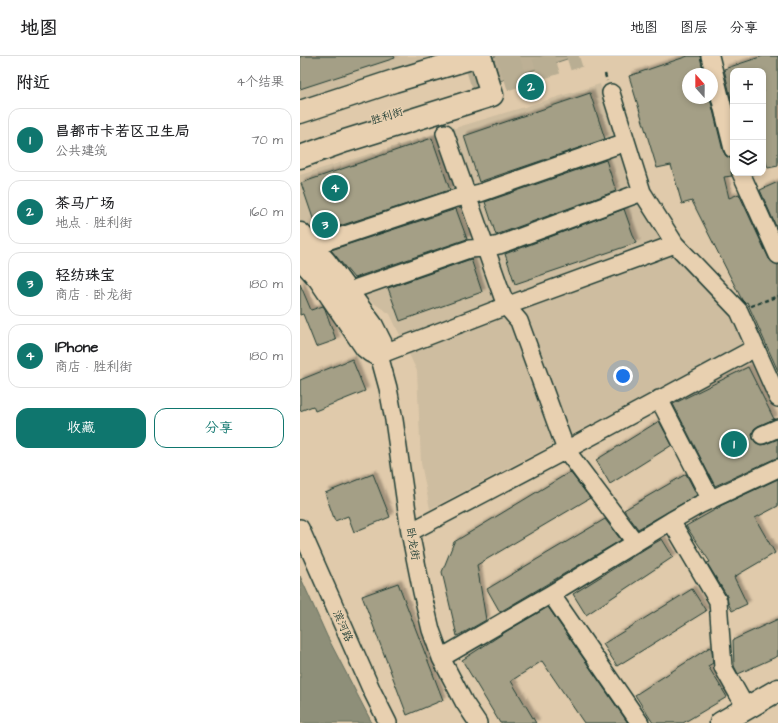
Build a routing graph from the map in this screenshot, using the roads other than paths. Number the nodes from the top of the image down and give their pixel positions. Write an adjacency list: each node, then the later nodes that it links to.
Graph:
1 (710, 56): 7 (street)
2 (474, 69): 5 (main road); 8 (main road, 胜利街); 8 (main road)
3 (611, 93): 9 (street)
4 (502, 100): 10 (street)
5 (300, 112)
6 (445, 133): 13 (street)
7 (731, 140)
8 (301, 142)
9 (626, 142): 12 (street); 13 (street)
10 (300, 163)
11 (742, 176): 18 (street)
12 (642, 192): 16 (street); 17 (street)
13 (467, 196): 15 (street); 17 (street)
14 (300, 234): 23 (main road, 卧龙街)
15 (321, 243)
16 (675, 244): 21 (street); 22 (street)
17 (485, 248): 20 (street); 21 (street)
18 (778, 255)
19 (300, 257): 23 (main road)
20 (357, 288)
21 (506, 306): 23 (street); 28 (street)
22 (755, 348): 24 (street); 25 (street)
23 (379, 354): 33 (street, 卧龙街)
24 (778, 398)
25 (659, 399): 28 (street); 30 (street)
26 (778, 428): 27 (street)
27 (762, 435)
28 (566, 450): 33 (street); 34 (street)
29 (778, 468): 30 (street)
30 (711, 500): 31 (street)
31 (671, 521): 34 (street); 38 (street)
32 (300, 528): 39 (street, 滨河路)
33 (410, 532): 36 (street, 卧龙街)
34 (635, 542): 35 (street)
35 (551, 594): 36 (street); 41 (street)
36 (441, 658): 40 (street, 卧龙街)
37 (778, 690): 38 (main road)
38 (746, 708): 42 (main road)
39 (388, 723)
40 (478, 723)
41 (640, 723)
42 (721, 723)

